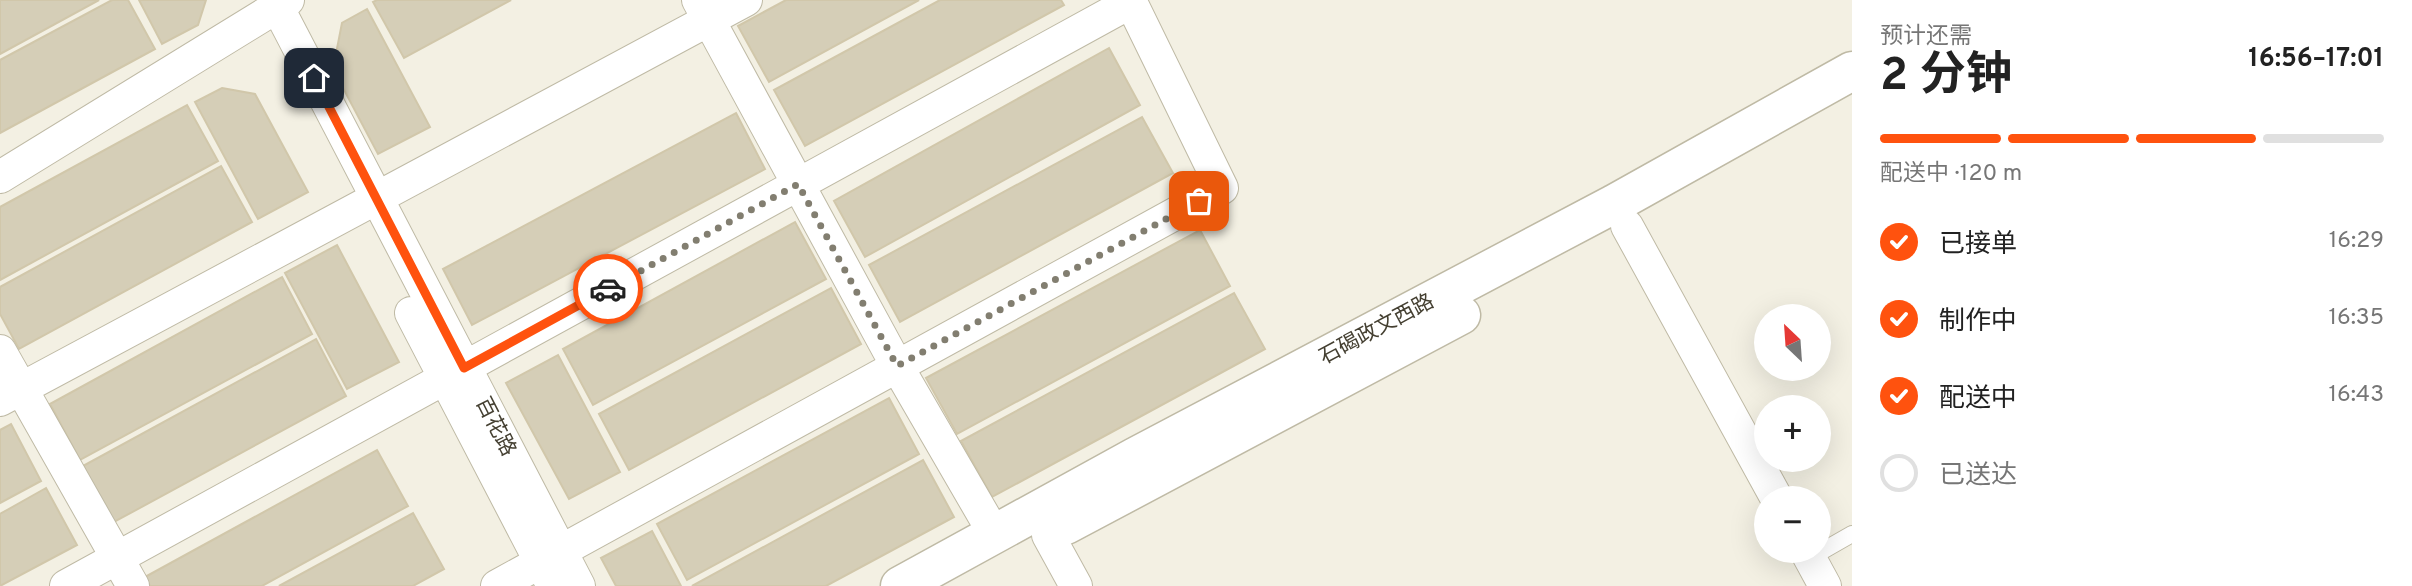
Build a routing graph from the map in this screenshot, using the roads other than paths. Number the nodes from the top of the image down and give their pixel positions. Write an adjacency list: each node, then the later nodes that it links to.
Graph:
1 (746, 0): 4 (street)
2 (1130, 1): 8 (street); 12 (street)
3 (269, 4): 7 (street); 9 (street, 百花路)
4 (704, 10): 8 (street); 9 (street)
5 (1852, 72): 17 (street, 石碣政文西路)
6 (1852, 99): 10 (street, 石碣政文西路)
7 (0, 177)
8 (798, 184): 12 (street); 13 (street)
9 (367, 203): 13 (street, 百花路); 14 (street)
10 (1627, 226): 15 (street); 18 (street, 石碣政文西路)
11 (0, 351): 14 (street)
12 (897, 366): 17 (street); 22 (street)
13 (455, 373): 20 (street); 22 (street, 百花路)
14 (10, 394): 20 (street)
15 (1770, 486)
16 (1852, 534): 19 (lane)
17 (995, 535): 27 (street, 石碣政文西路)
18 (1048, 535): 28 (street, 石碣政文西路); 29 (street)
19 (1831, 544)
20 (117, 558): 23 (street); 24 (street)
21 (1812, 563): 30 (street)
22 (551, 567): 25 (street); 26 (street, 百花路)
23 (66, 586)
24 (133, 586)
25 (496, 586)
26 (579, 586)
27 (900, 586)
28 (954, 586)
29 (1076, 586)
30 (1825, 586)

